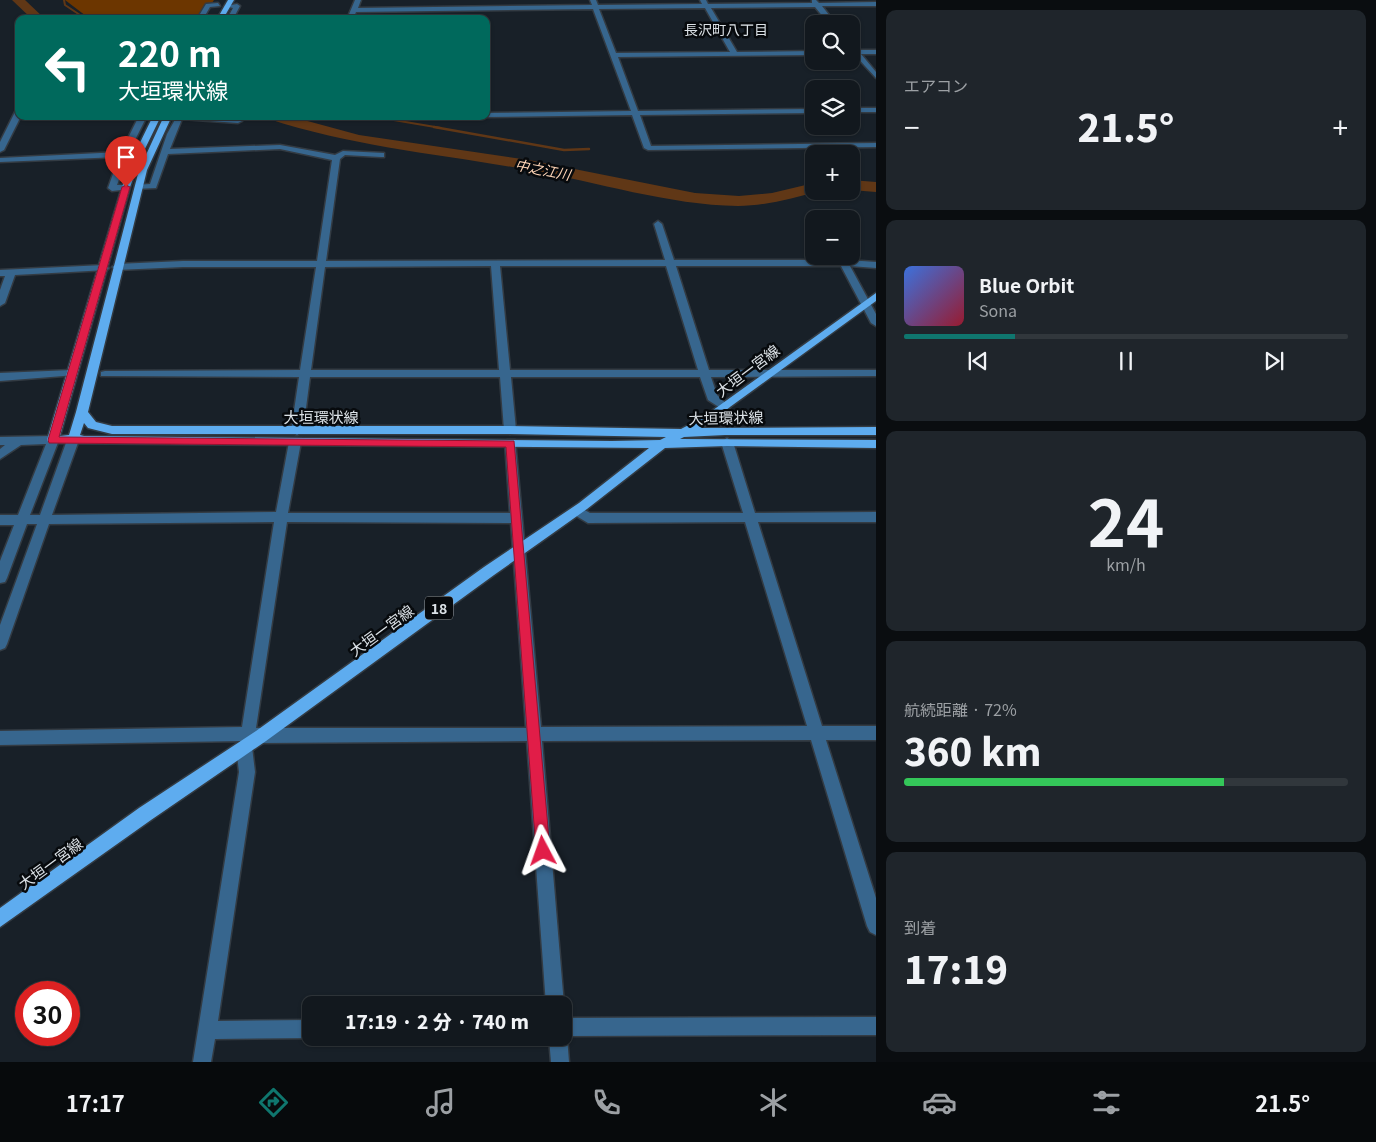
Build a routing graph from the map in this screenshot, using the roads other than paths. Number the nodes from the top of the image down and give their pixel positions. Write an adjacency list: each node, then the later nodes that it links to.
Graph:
1 (358, 0): 9 (street)
2 (593, 0): 8 (street)
3 (815, 2): 6 (street); 7 (street); 15 (street)
4 (220, 3): 10 (main road); 11 (street)
5 (229, 3): 12 (main road); 13 (street)
6 (705, 3): 8 (street); 19 (street)
7 (876, 4)
8 (596, 8): 9 (street); 20 (street)
9 (354, 10): 14 (street)
10 (215, 12)
11 (202, 15)
12 (222, 15)
13 (232, 15)
14 (352, 15)
15 (826, 15)
16 (860, 51): 17 (street)
17 (876, 52)
18 (805, 53): 19 (street)
19 (735, 54): 20 (street)
20 (614, 55): 26 (street)
21 (860, 58): 22 (street)
22 (876, 76)
23 (860, 110): 24 (street)
24 (876, 110)
25 (805, 111): 26 (street)
26 (635, 113): 27 (street); 35 (street)
27 (490, 115)
28 (15, 120): 36 (street)
29 (141, 120): 38 (street)
30 (155, 120): 42 (main road)
31 (166, 120): 43 (main road)
32 (178, 120): 37 (street)
33 (226, 120): 34 (street)
34 (238, 121)
35 (876, 145)
36 (0, 150)
37 (164, 152): 40 (street); 43 (street)
38 (124, 154): 41 (street); 42 (street)
39 (381, 155): 40 (street)
40 (336, 158): 48 (street)
41 (0, 160)
42 (126, 187): 52 (main road)
43 (138, 187): 53 (main road)
44 (658, 224): 46 (street)
45 (805, 261): 46 (street)
46 (670, 263): 49 (street); 59 (street)
47 (860, 263): 51 (street)
48 (321, 264): 49 (street); 53 (street); 61 (street)
49 (495, 264): 62 (street)
50 (847, 265): 56 (street)
51 (876, 266)
52 (104, 268): 55 (street); 60 (main road)
53 (117, 268): 68 (main road)
54 (0, 273): 55 (street)
55 (11, 273): 57 (street)
56 (871, 299): 58 (street); 63 (main road, 大垣一宮線 / 18)
57 (0, 303)
58 (876, 323)
59 (703, 372): 62 (street); 63 (street); 67 (street)
60 (72, 373): 66 (street); 74 (main road)
61 (304, 373): 62 (street); 65 (street); 73 (street)
62 (505, 373): 70 (street)
63 (770, 373): 64 (street); 67 (main road, 大垣一宮線 / 18)
64 (876, 373)
65 (105, 374)
66 (0, 377)
67 (725, 407): 72 (main road, 大垣一宮線 / 18)
68 (82, 412): 69 (main road, 大垣環状線); 75 (main road)
69 (112, 430): 73 (main road, 大垣環状線); 75 (main road)
70 (510, 430): 72 (main road, 大垣環状線); 73 (main road, 大垣環状線)
71 (876, 431): 72 (main road, 大垣環状線)
72 (684, 433): 80 (main road, 大垣一宮線 / 18)
73 (296, 437): 75 (main road, 大垣環状線); 79 (main road, 大垣環状線); 86 (street)
74 (53, 440): 75 (main road); 77 (street); 90 (street)
75 (73, 440): 88 (street)
76 (0, 441): 77 (street)
77 (18, 441): 82 (street)
78 (727, 442): 80 (main road, 大垣環状線); 81 (main road, 大垣環状線); 84 (street)
79 (511, 443): 80 (main road, 大垣環状線); 87 (street)
80 (663, 443): 83 (main road, 大垣一宮線 / 18)
81 (876, 444)
82 (0, 455)
83 (577, 510): 84 (street); 91 (main road, 大垣一宮線 / 18)
84 (749, 517): 85 (street); 94 (street)
85 (876, 517)
86 (282, 518): 87 (street); 88 (street); 98 (street)
87 (515, 518): 91 (street)
88 (44, 519): 90 (street); 93 (street)
89 (0, 520): 90 (street)
90 (22, 520): 92 (street)
91 (518, 553): 96 (street); 98 (main road, 大垣一宮線 / 18)
92 (0, 578)
93 (0, 644)
94 (816, 733): 95 (street); 96 (street); 100 (street)
95 (876, 733)
96 (534, 736): 98 (street); 101 (street)
97 (0, 738): 98 (street)
98 (251, 739): 99 (main road, 大垣一宮線 / 18); 105 (street)
99 (0, 918)
100 (876, 926)
101 (554, 996)
102 (876, 1026): 103 (street)
103 (572, 1027)
104 (302, 1029): 105 (street)
105 (207, 1030): 107 (street)
106 (559, 1046): 108 (street)
107 (202, 1062)
108 (560, 1062)

